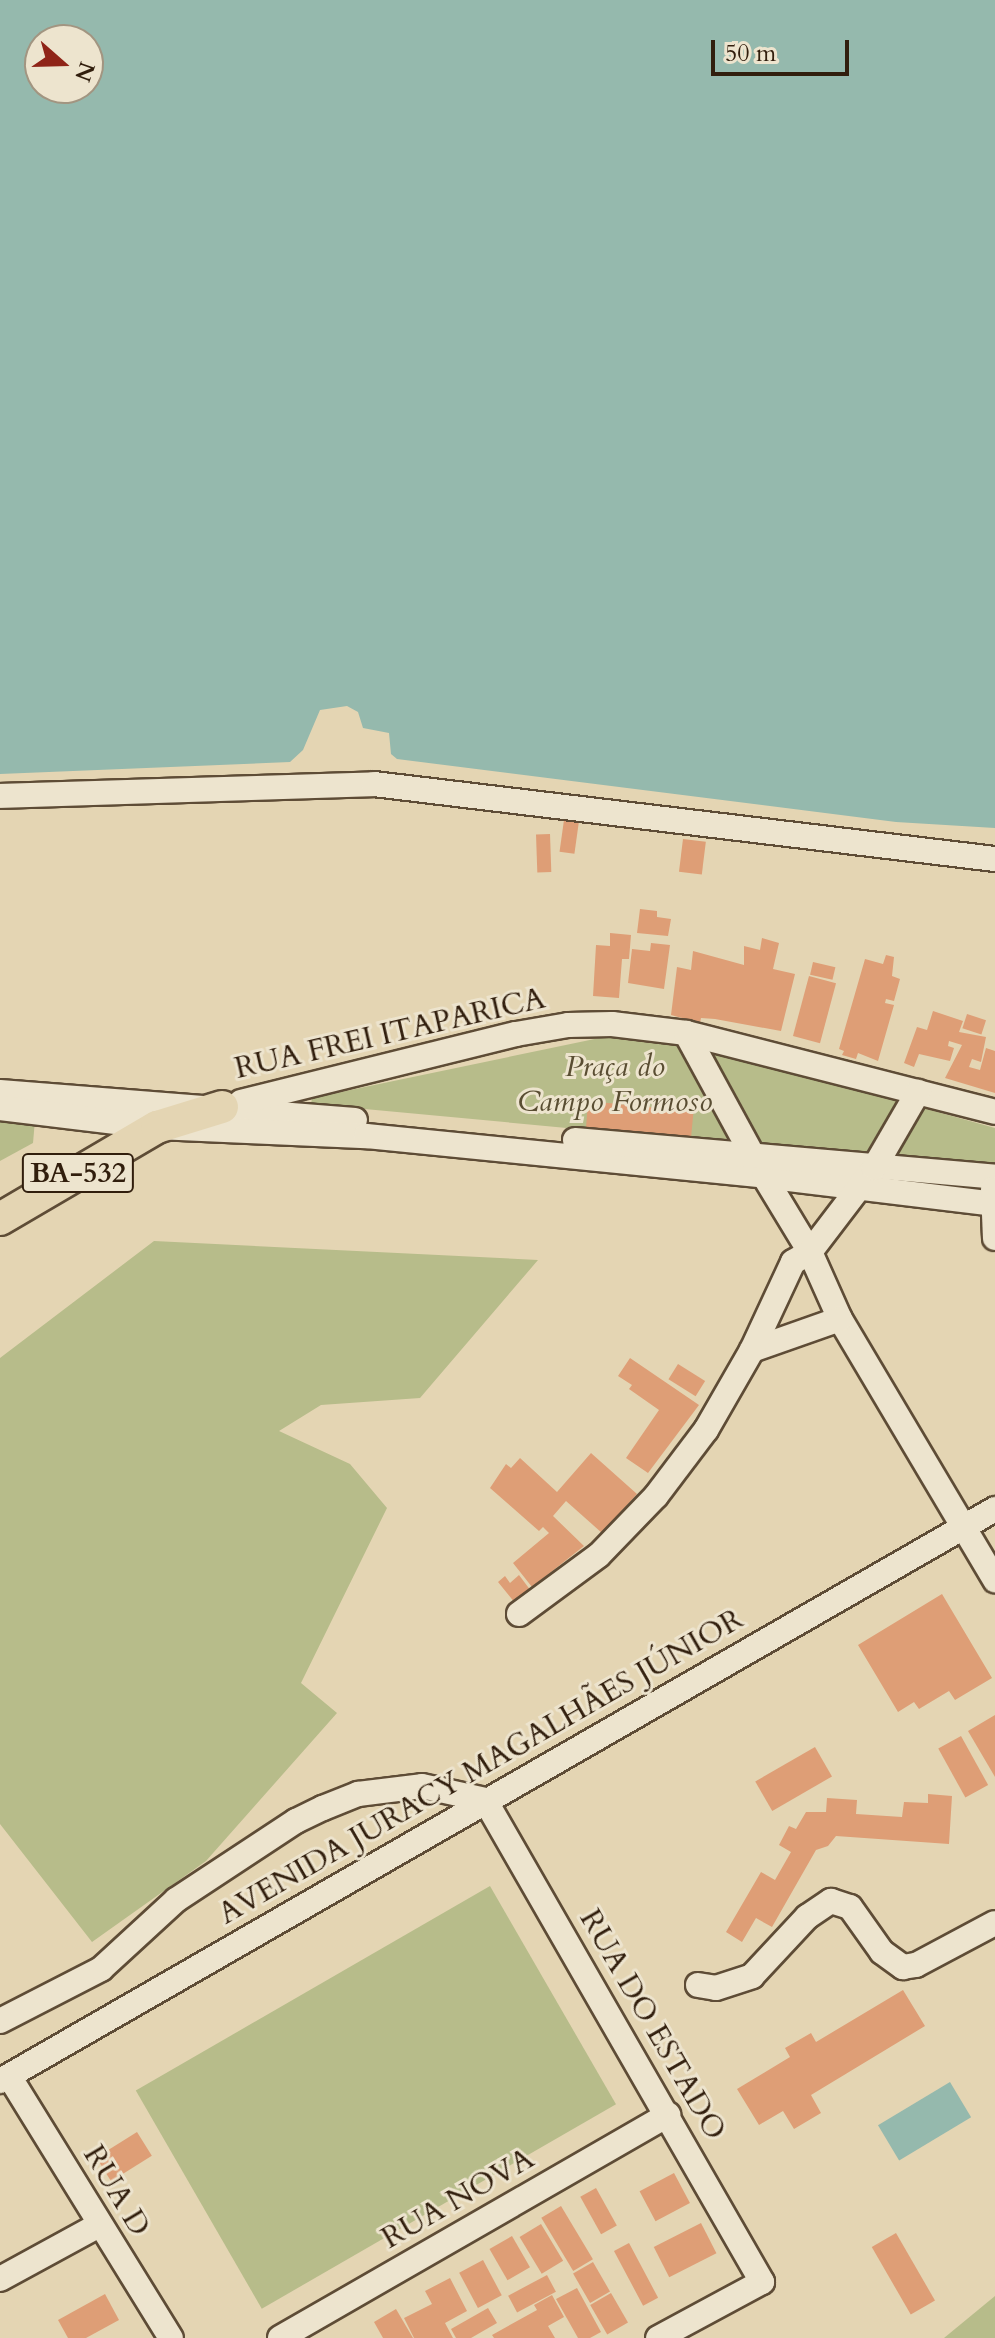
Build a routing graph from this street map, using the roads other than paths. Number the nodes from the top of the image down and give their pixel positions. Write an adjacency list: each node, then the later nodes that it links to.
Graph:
1 (0, 796): 2 (street)
2 (995, 859)
3 (686, 1033): 5 (street, RUA FREI ITAPARICA / BA-532); 6 (street, RUA FREI ITAPARICA / BA-532); 11 (street)
4 (0, 1092): 6 (street)
5 (918, 1092): 8 (street, RUA FREI ITAPARICA / BA-532); 12 (street)
6 (222, 1107): 9 (main road, BA-532); 10 (street, BA-532)
7 (0, 1108): 9 (street)
8 (995, 1112)
9 (157, 1127): 10 (street, BA-532); 16 (main road, BA-532)
10 (367, 1129): 11 (street, BA-532)
11 (759, 1167): 12 (street, BA-532); 14 (street, BA-532); 18 (street)
12 (874, 1168): 13 (street, BA-532); 14 (street)
13 (994, 1177): 15 (street)
14 (855, 1189): 15 (street, BA-532); 18 (street)
15 (993, 1204): 17 (street)
16 (0, 1219)
17 (995, 1238)
18 (810, 1252): 19 (street); 20 (street)
19 (840, 1319): 20 (street); 22 (street)
20 (752, 1350): 24 (street)
21 (995, 1509): 22 (street, AVENIDA JURACY MAGALHÃES JÚNIOR)
22 (966, 1526): 23 (street); 25 (street, AVENIDA JURACY MAGALHÃES JÚNIOR)
23 (995, 1580)
24 (519, 1614)
25 (485, 1800): 28 (street); 29 (street, AVENIDA JURACY MAGALHÃES JÚNIOR); 30 (street, RUA DO ESTADO)
26 (995, 1923): 27 (street)
27 (698, 1985)
28 (0, 2021)
29 (5, 2078): 31 (street, RUA D)
30 (668, 2115): 34 (street, RUA NOVA); 35 (street, RUA DO ESTADO)
31 (99, 2225): 32 (street); 33 (street, RUA D)
32 (0, 2279)
33 (171, 2338)
34 (280, 2338)
35 (658, 2338)

